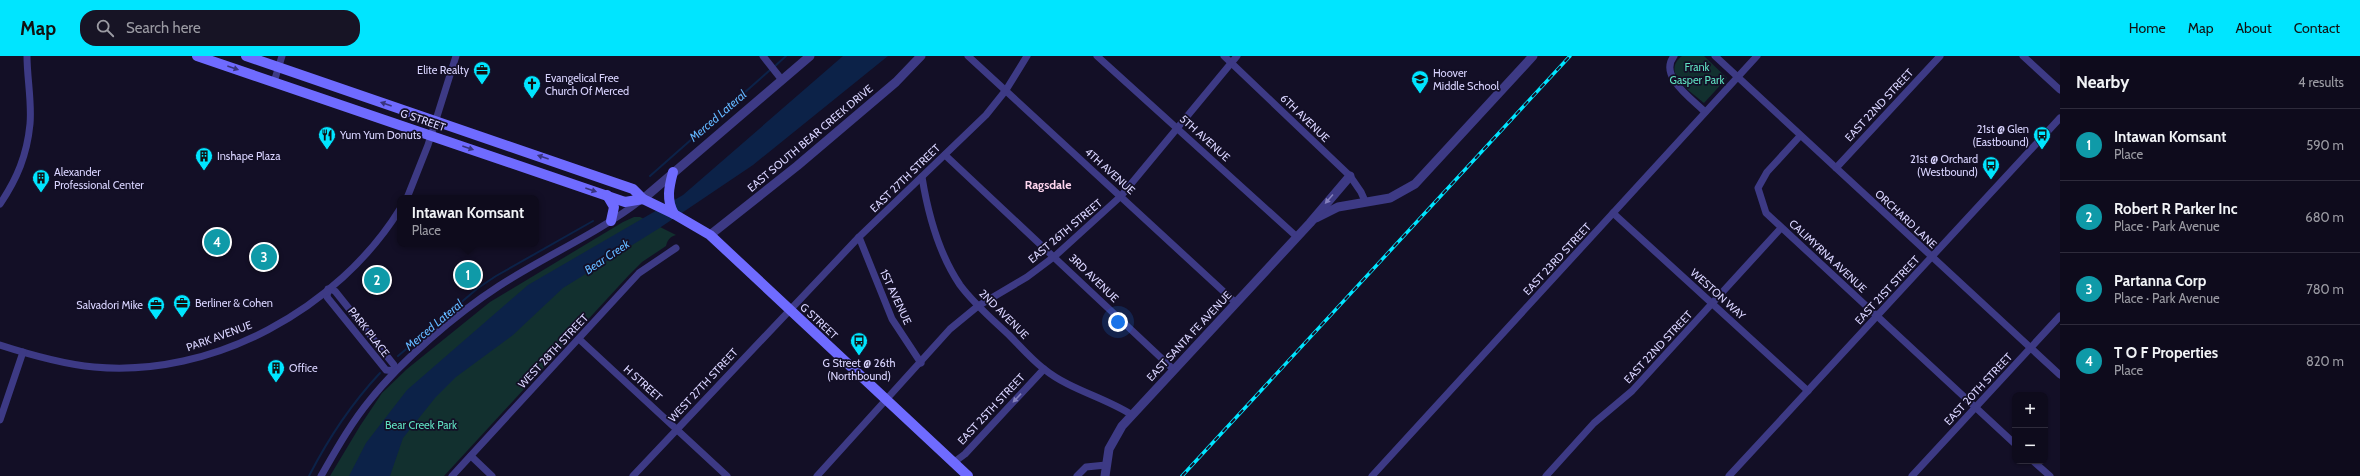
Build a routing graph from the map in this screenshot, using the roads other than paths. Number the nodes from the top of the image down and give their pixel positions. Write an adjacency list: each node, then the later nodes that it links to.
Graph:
1 (27, 56): 43 (street)
2 (196, 56): 24 (main road, G STREET, one-way to 24)
3 (246, 56): 21 (main road, G STREET)
4 (282, 56): 21 (street)
5 (456, 56): 29 (street)
6 (763, 56): 22 (street)
7 (810, 56): 22 (street)
8 (921, 56): 50 (street, EAST SOUTH BEAR CREEK DRIVE)
9 (968, 56): 25 (street, 4TH AVENUE)
10 (1027, 56): 25 (street, EAST 27TH STREET)
11 (1097, 56): 30 (street, 5TH AVENUE)
12 (1224, 56): 20 (street, 6TH AVENUE)
13 (1236, 56): 20 (street, EAST 26TH STREET)
14 (1533, 56): 42 (street, EAST SANTA FE AVENUE)
15 (1674, 56): 27 (street)
16 (1715, 56): 23 (street, ORCHARD LANE)
17 (1757, 56): 23 (street, EAST 23RD STREET)
18 (1940, 56): 34 (street, EAST 22ND STREET)
19 (2023, 56): 26 (street)
20 (1231, 62): 30 (street, EAST 26TH STREET); 36 (street, 6TH AVENUE)
21 (279, 67): 24 (street); 29 (main road, G STREET, one-way to 21)
22 (779, 76): 35 (street)
23 (1737, 78): 27 (street, EAST 23RD STREET); 32 (street, ORCHARD LANE)
24 (274, 82): 31 (main road, G STREET)
25 (1006, 90): 33 (street, EAST 27TH STREET); 40 (street, 4TH AVENUE)
26 (2060, 90)
27 (1706, 112): 45 (street, EAST 23RD STREET)
28 (2060, 118): 55 (street, EAST 21ST STREET)
29 (436, 121): 31 (street); 41 (main road, G STREET, one-way to 29)
30 (1178, 128): 40 (street, EAST 26TH STREET); 52 (street, 5TH AVENUE)
31 (431, 135): 38 (street); 39 (main road, G STREET, one-way to 39)
32 (1800, 136): 34 (street, ORCHARD LANE); 49 (street, CALIMYRNA AVENUE)
33 (945, 155): 37 (street, EAST 27TH STREET); 54 (street, 3RD AVENUE)
34 (1836, 168): 55 (street, ORCHARD LANE)
35 (673, 172): 41 (street); 46 (main road)
36 (1350, 176): 42 (street, 6TH AVENUE); 48 (street, EAST SANTA FE AVENUE, one-way to 48)
37 (922, 177): 51 (street, EAST 27TH STREET); 59 (street, 2ND AVENUE)
38 (408, 195)
39 (607, 195): 41 (main road, G STREET); 47 (main road)
40 (1121, 196): 54 (street, EAST 26TH STREET); 57 (street, 4TH AVENUE)
41 (643, 199): 46 (main road, G STREET); 47 (street)
42 (1365, 201): 48 (street, EAST SANTA FE AVENUE)
43 (0, 204)
44 (397, 213): 56 (street, PARK AVENUE)
45 (1613, 213): 58 (street, WESTON WAY); 96 (street, EAST 23RD STREET)
46 (674, 214): 50 (main road, G STREET)
47 (611, 221): 74 (street)
48 (1310, 223): 52 (street, EAST SANTA FE AVENUE)
49 (1781, 228): 58 (street, EAST 22ND STREET); 61 (street, CALIMYRNA AVENUE)
50 (710, 235): 60 (main road, G STREET)
51 (859, 237): 60 (street, EAST 27TH STREET); 71 (street, 1ST AVENUE)
52 (1297, 237): 57 (street, EAST SANTA FE AVENUE)
53 (676, 248): 64 (street, WEST 28TH STREET)
54 (1055, 256): 59 (street, EAST 26TH STREET); 73 (street, 3RD AVENUE)
55 (1931, 258): 61 (street, EAST 21ST STREET); 67 (street, ORCHARD LANE)
56 (328, 289): 63 (street, PARK PLACE); 65 (street, PARK PLACE); 68 (street, PARK AVENUE)
57 (1236, 303): 73 (street, EAST SANTA FE AVENUE)
58 (1712, 304): 76 (street, WESTON WAY); 97 (street, EAST 22ND STREET)
59 (978, 306): 71 (street, EAST 26TH STREET); 72 (street, 2ND AVENUE)
60 (788, 309): 77 (main road, G STREET); 81 (street, WEST 27TH STREET)
61 (1877, 316): 76 (street, EAST 21ST STREET); 78 (street, CALIMYRNA AVENUE)
62 (2060, 316): 67 (street, EAST 20TH STREET)
63 (371, 337): 65 (street); 69 (street, PARK PLACE)
64 (579, 339): 81 (street, H STREET); 83 (street, WEST 28TH STREET)
65 (364, 343): 70 (street, PARK PLACE)
66 (0, 345): 68 (street, PARK AVENUE)
67 (2031, 348): 75 (street, ORCHARD LANE); 78 (street, EAST 20TH STREET)
68 (23, 352): 80 (street)
69 (384, 353): 70 (street); 74 (street, PARK PLACE)
70 (377, 359): 74 (street, PARK PLACE)
71 (921, 362): 77 (street, EAST 26TH STREET)
72 (1044, 369): 79 (street, 2ND AVENUE); 84 (street, EAST 25TH STREET, one-way to 84)
73 (1174, 370): 79 (street, EAST SANTA FE AVENUE)
74 (395, 371): 87 (street)
75 (2060, 376)
76 (1808, 391): 98 (street, EAST 21ST STREET)
77 (887, 401): 84 (main road, G STREET); 92 (street, EAST 26TH STREET)
78 (1975, 408): 82 (street, CALIMYRNA AVENUE); 99 (street, EAST 20TH STREET)
79 (1132, 415): 86 (street, EAST SANTA FE AVENUE)
80 (0, 420)
81 (677, 428): 90 (street, WEST 27TH STREET); 91 (street, H STREET)
82 (2012, 441)
83 (470, 456): 88 (street, WEST 28TH STREET); 89 (street)
84 (953, 463): 93 (main road, G STREET)
85 (2036, 464): 100 (street)
86 (1106, 465): 94 (street); 95 (street, EAST SANTA FE AVENUE)
87 (321, 476)
88 (452, 476)
89 (492, 476)
90 (633, 476)
91 (727, 476)
92 (817, 476)
93 (968, 476)
94 (1077, 476)
95 (1105, 476)
96 (1372, 476)
97 (1546, 476)
98 (1729, 476)
99 (1912, 476)
100 (2050, 476)

